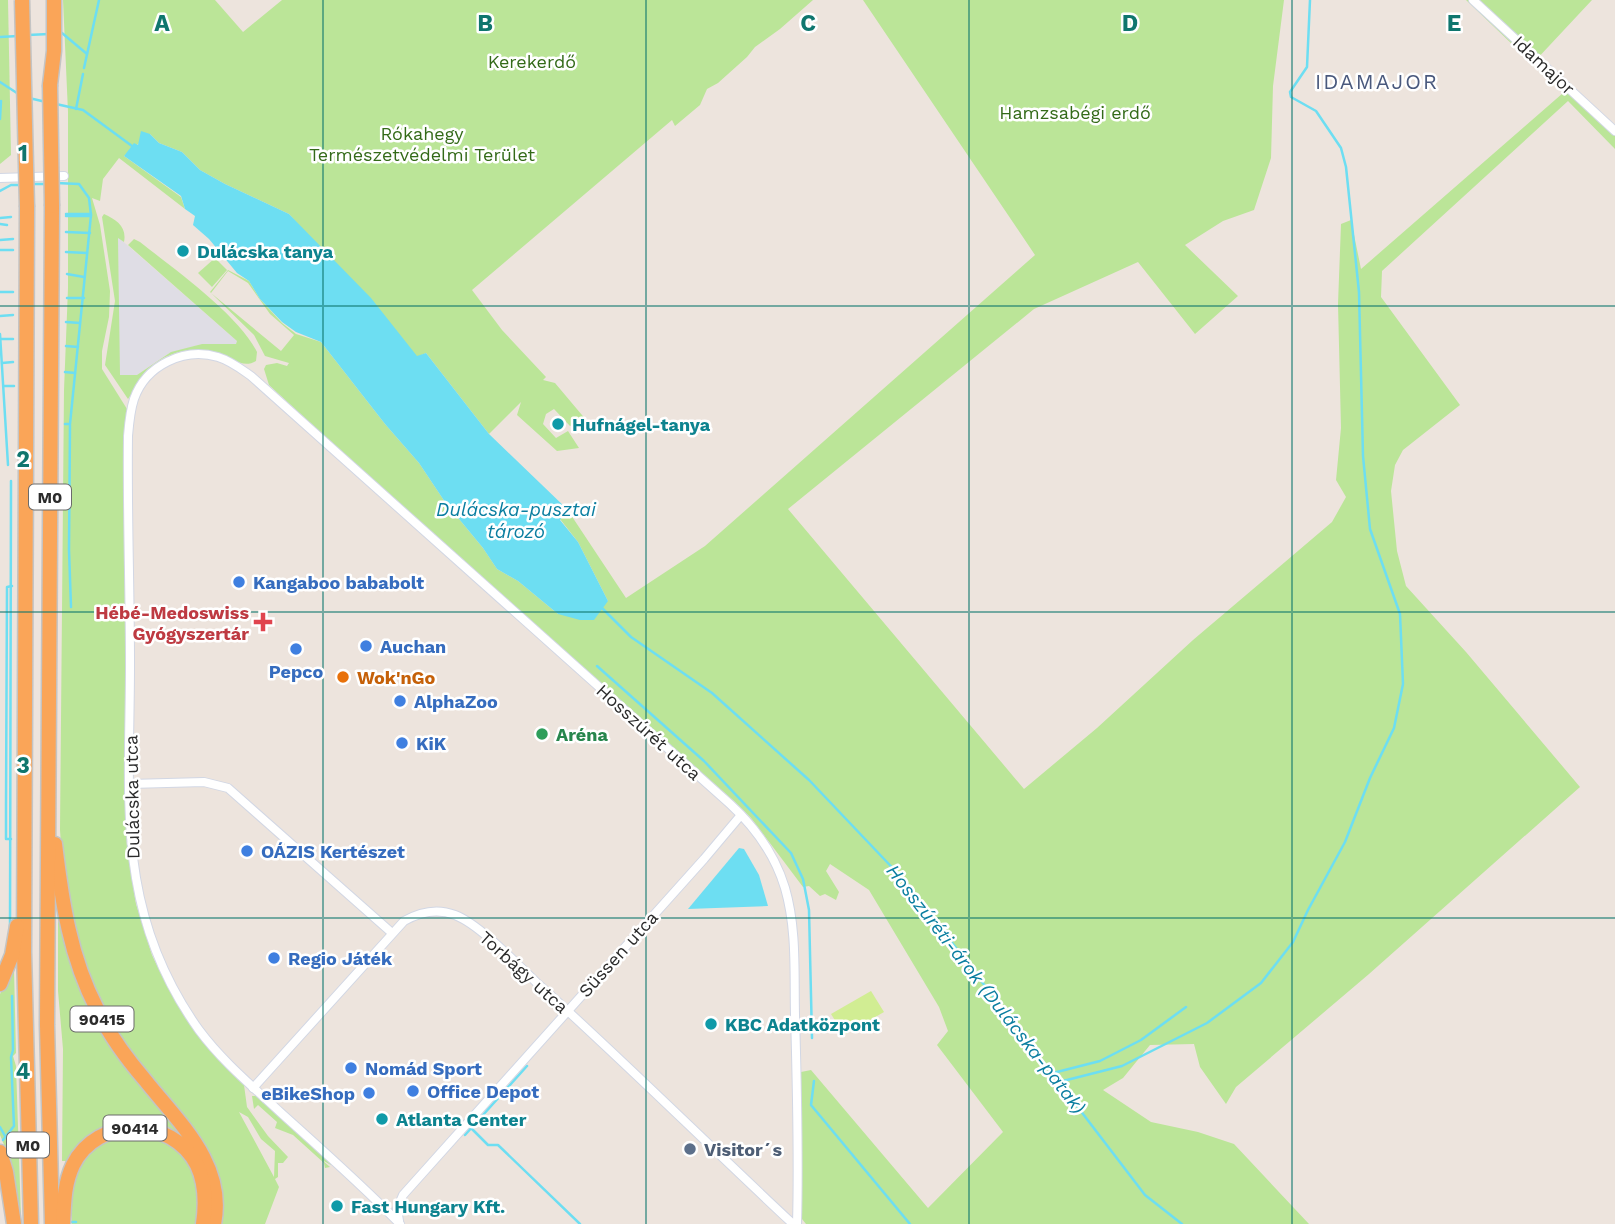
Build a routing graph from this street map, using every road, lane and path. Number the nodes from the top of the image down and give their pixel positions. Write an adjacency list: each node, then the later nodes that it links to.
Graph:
1 (22, 0): 13 (highway, M0, bridge)
2 (46, 0): 5 (highway, M0)
3 (54, 0): 5 (highway)
4 (1473, 0): 6 (street, Idamajor)
5 (50, 85): 11 (highway, M0, bridge)
6 (1615, 131)
7 (64, 176): 8 (street)
8 (0, 177)
9 (240, 368): 10 (street, Dulácska utca); 12 (street, Hosszúrét utca)
10 (130, 784): 14 (street); 17 (street, Dulácska utca)
11 (47, 787): 21 (highway, M0); 24 (highway, 90415)
12 (741, 815): 16 (street, Süssen utca); 26 (street, Hosszúrét utca)
13 (25, 838): 15 (highway); 20 (highway, M0)
14 (392, 933): 16 (street, Torbágy utca); 17 (street, Torbágy utca)
15 (0, 984)
16 (568, 1010): 25 (street, Süssen utca); 26 (street, Torbágy utca)
17 (253, 1088): 25 (street, Dulácska utca)
18 (0, 1152): 19 (highway)
19 (13, 1224)
20 (31, 1224)
21 (52, 1224)
22 (62, 1224): 23 (highway, 90414)
23 (203, 1224)
24 (214, 1224)
25 (400, 1224)
26 (795, 1224)

